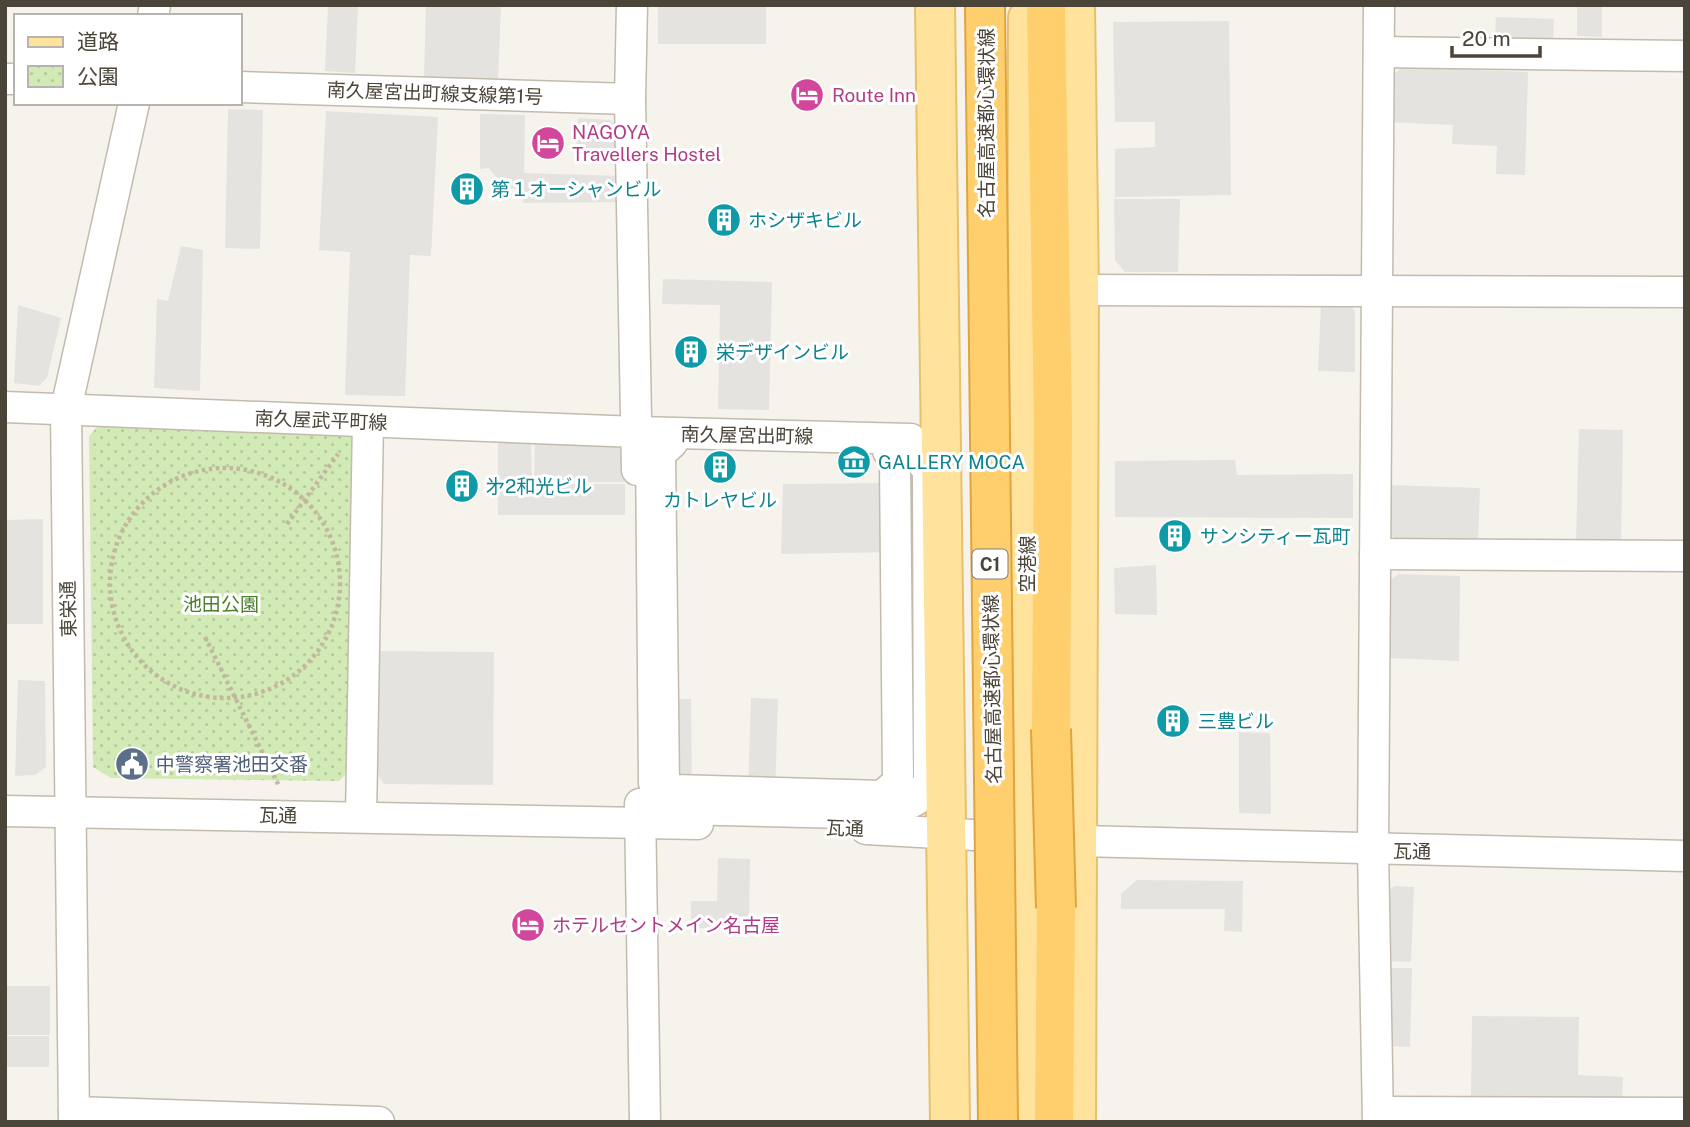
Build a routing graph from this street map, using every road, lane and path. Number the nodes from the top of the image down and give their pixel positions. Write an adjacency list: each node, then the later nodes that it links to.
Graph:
1 (632, 5): 11 (street)
2 (935, 5): 20 (main road)
3 (985, 5): 44 (highway, 名古屋高速都心環状線 / C1, bridge)
4 (1028, 5): 34 (main road, 空港線)
5 (1046, 5): 46 (highway, bridge)
6 (1075, 5): 14 (main road)
7 (1379, 5): 8 (street)
8 (1379, 52): 9 (street); 13 (street)
9 (1685, 56)
10 (242, 87): 11 (street, 南久屋宮出町線支線第1号)
11 (630, 99): 19 (street)
12 (134, 105): 17 (street, 東栄通)
13 (1375, 289): 14 (street); 15 (street); 24 (street)
14 (1079, 290): 35 (main road)
15 (1685, 292)
16 (5, 407): 17 (street, 南久屋武平町線)
17 (66, 409): 18 (street, 南久屋武平町線); 29 (street, 東栄通)
18 (364, 422): 19 (street, 南久屋武平町線); 22 (path); 31 (street)
19 (637, 432): 20 (street, 南久屋宮出町線); 32 (street)
20 (942, 440): 33 (main road)
21 (660, 454): 21 (street)
22 (304, 500): 23 (path); 27 (path); 27 (path)
23 (287, 524)
24 (1375, 554): 25 (street); 36 (street)
25 (1685, 556)
26 (205, 637): 27 (path)
27 (235, 697): 30 (path)
28 (5, 811): 29 (street, 瓦通)
29 (69, 813): 30 (street, 瓦通); 39 (street, 東栄通)
30 (294, 816): 31 (street, 瓦通)
31 (361, 817): 32 (street, 瓦通)
32 (640, 822): 33 (street, 瓦通); 42 (street)
33 (944, 831): 34 (street, 瓦通); 43 (main road)
34 (1026, 836): 35 (street, 瓦通); 45 (main road, 空港線)
35 (1079, 841): 36 (street, 瓦通); 47 (main road)
36 (1373, 850): 37 (street, 瓦通); 40 (street)
37 (1685, 856)
38 (1685, 1114): 40 (street)
39 (74, 1117): 41 (street)
40 (1378, 1117)
41 (379, 1122)
42 (645, 1122)
43 (950, 1122)
44 (998, 1122)
45 (1038, 1122)
46 (1054, 1122)
47 (1076, 1122)

